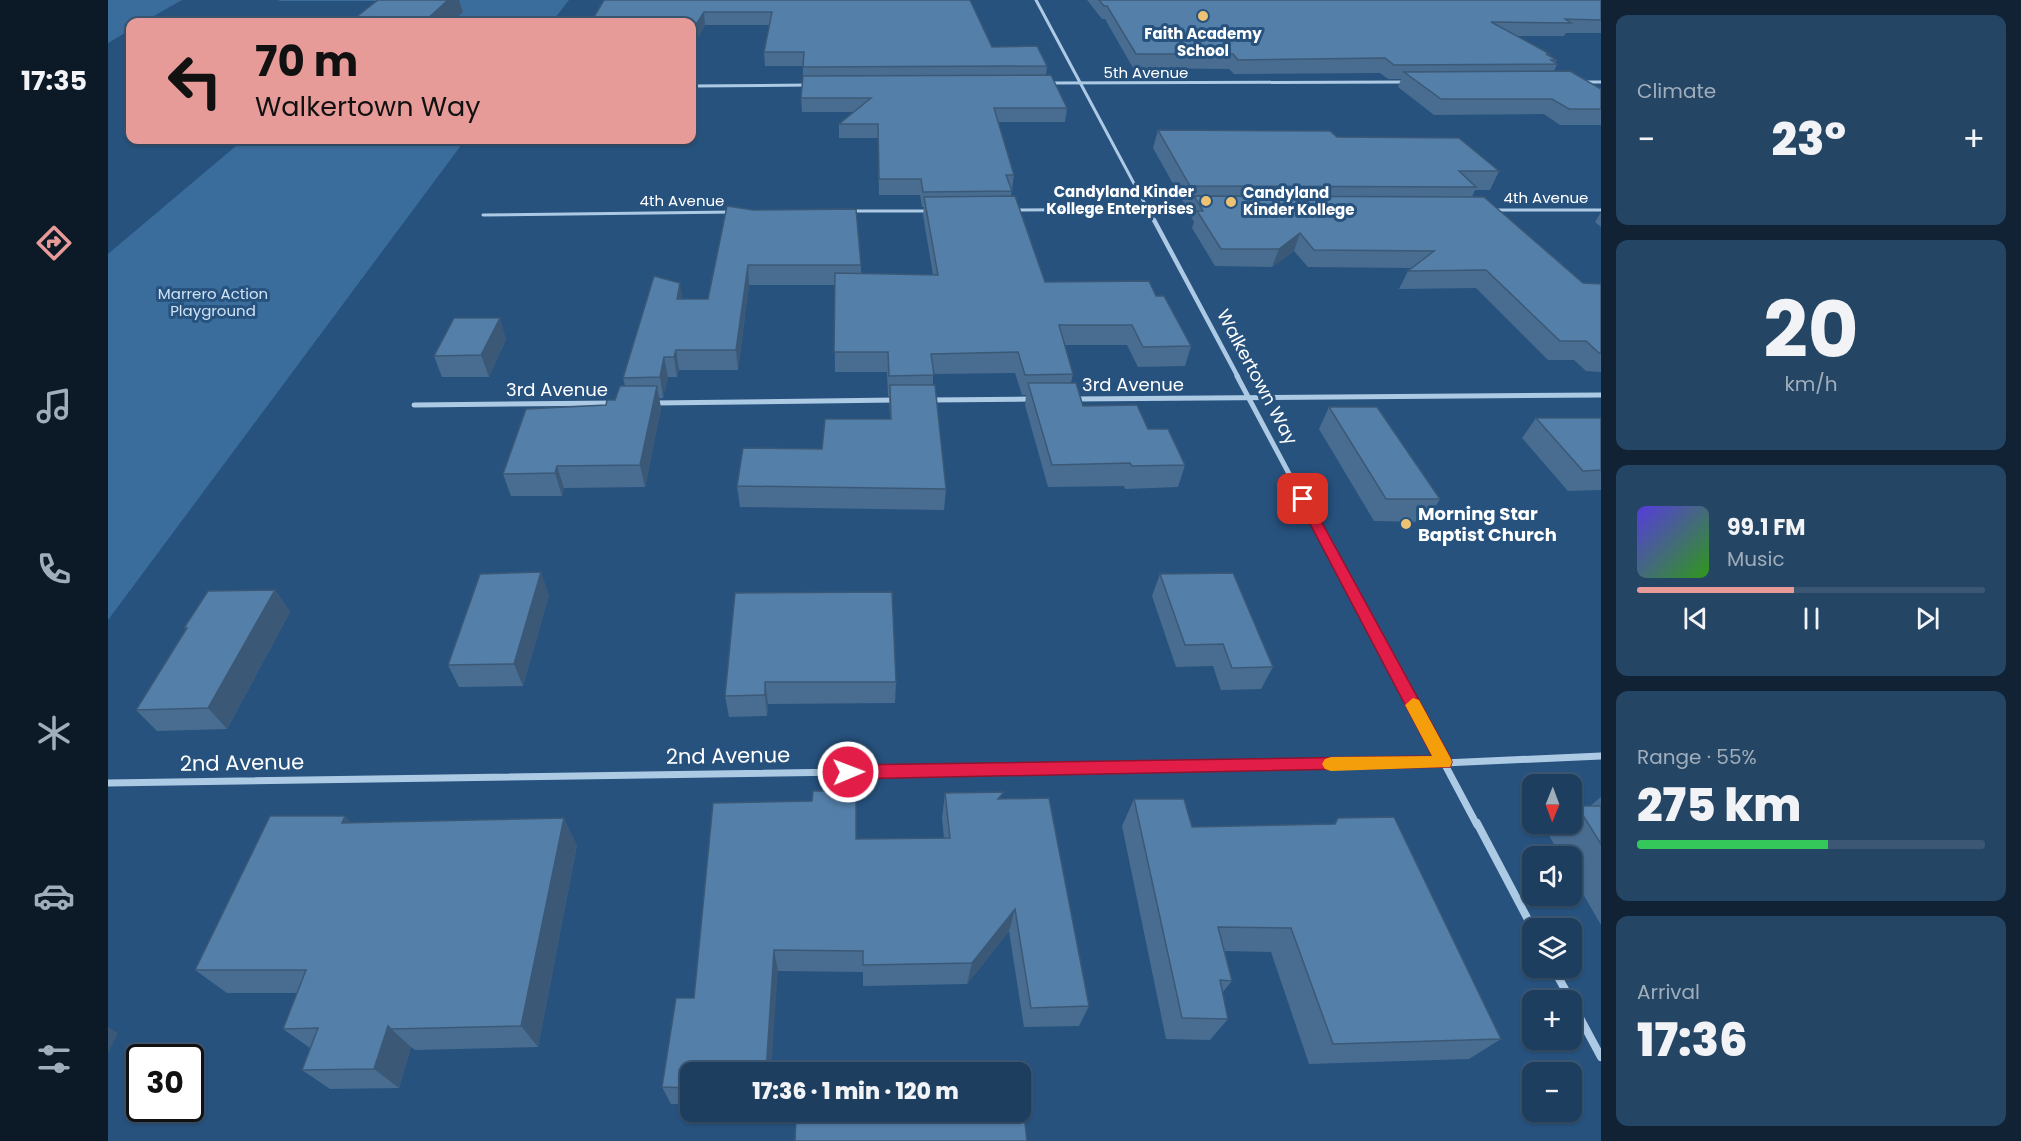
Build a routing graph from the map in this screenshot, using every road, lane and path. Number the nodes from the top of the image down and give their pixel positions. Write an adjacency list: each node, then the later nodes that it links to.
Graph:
1 (1036, 0): 6 (street, Walkertown Way)
2 (1411, 82): 6 (street, 5th Avenue)
3 (1577, 82): 4 (street)
4 (1601, 82)
5 (1044, 83): 6 (street, 5th Avenue)
6 (1079, 83): 9 (street, Walkertown Way)
7 (809, 85): 8 (street)
8 (696, 86)
9 (1148, 209): 10 (street); 11 (street); 19 (street, Walkertown Way)
10 (1207, 209)
11 (1005, 210)
12 (1482, 210): 13 (street, 4th Avenue)
13 (1601, 210)
14 (934, 211): 16 (street)
15 (744, 212): 17 (street, 4th Avenue)
16 (839, 212)
17 (483, 214)
18 (1601, 395): 19 (street, 3rd Avenue)
19 (1248, 398): 21 (street, 3rd Avenue); 28 (street, Walkertown Way)
20 (1034, 399): 23 (street)
21 (1070, 399)
22 (903, 400): 25 (street)
23 (927, 400)
24 (616, 403): 26 (street, 3rd Avenue)
25 (652, 403)
26 (414, 405)
27 (1601, 756): 28 (street, 2nd Avenue)
28 (1444, 762): 29 (street, 2nd Avenue); 30 (street, Walkertown Way)
29 (108, 783)
30 (1527, 918)
31 (1582, 1022): 32 (street)
32 (1601, 1057)

